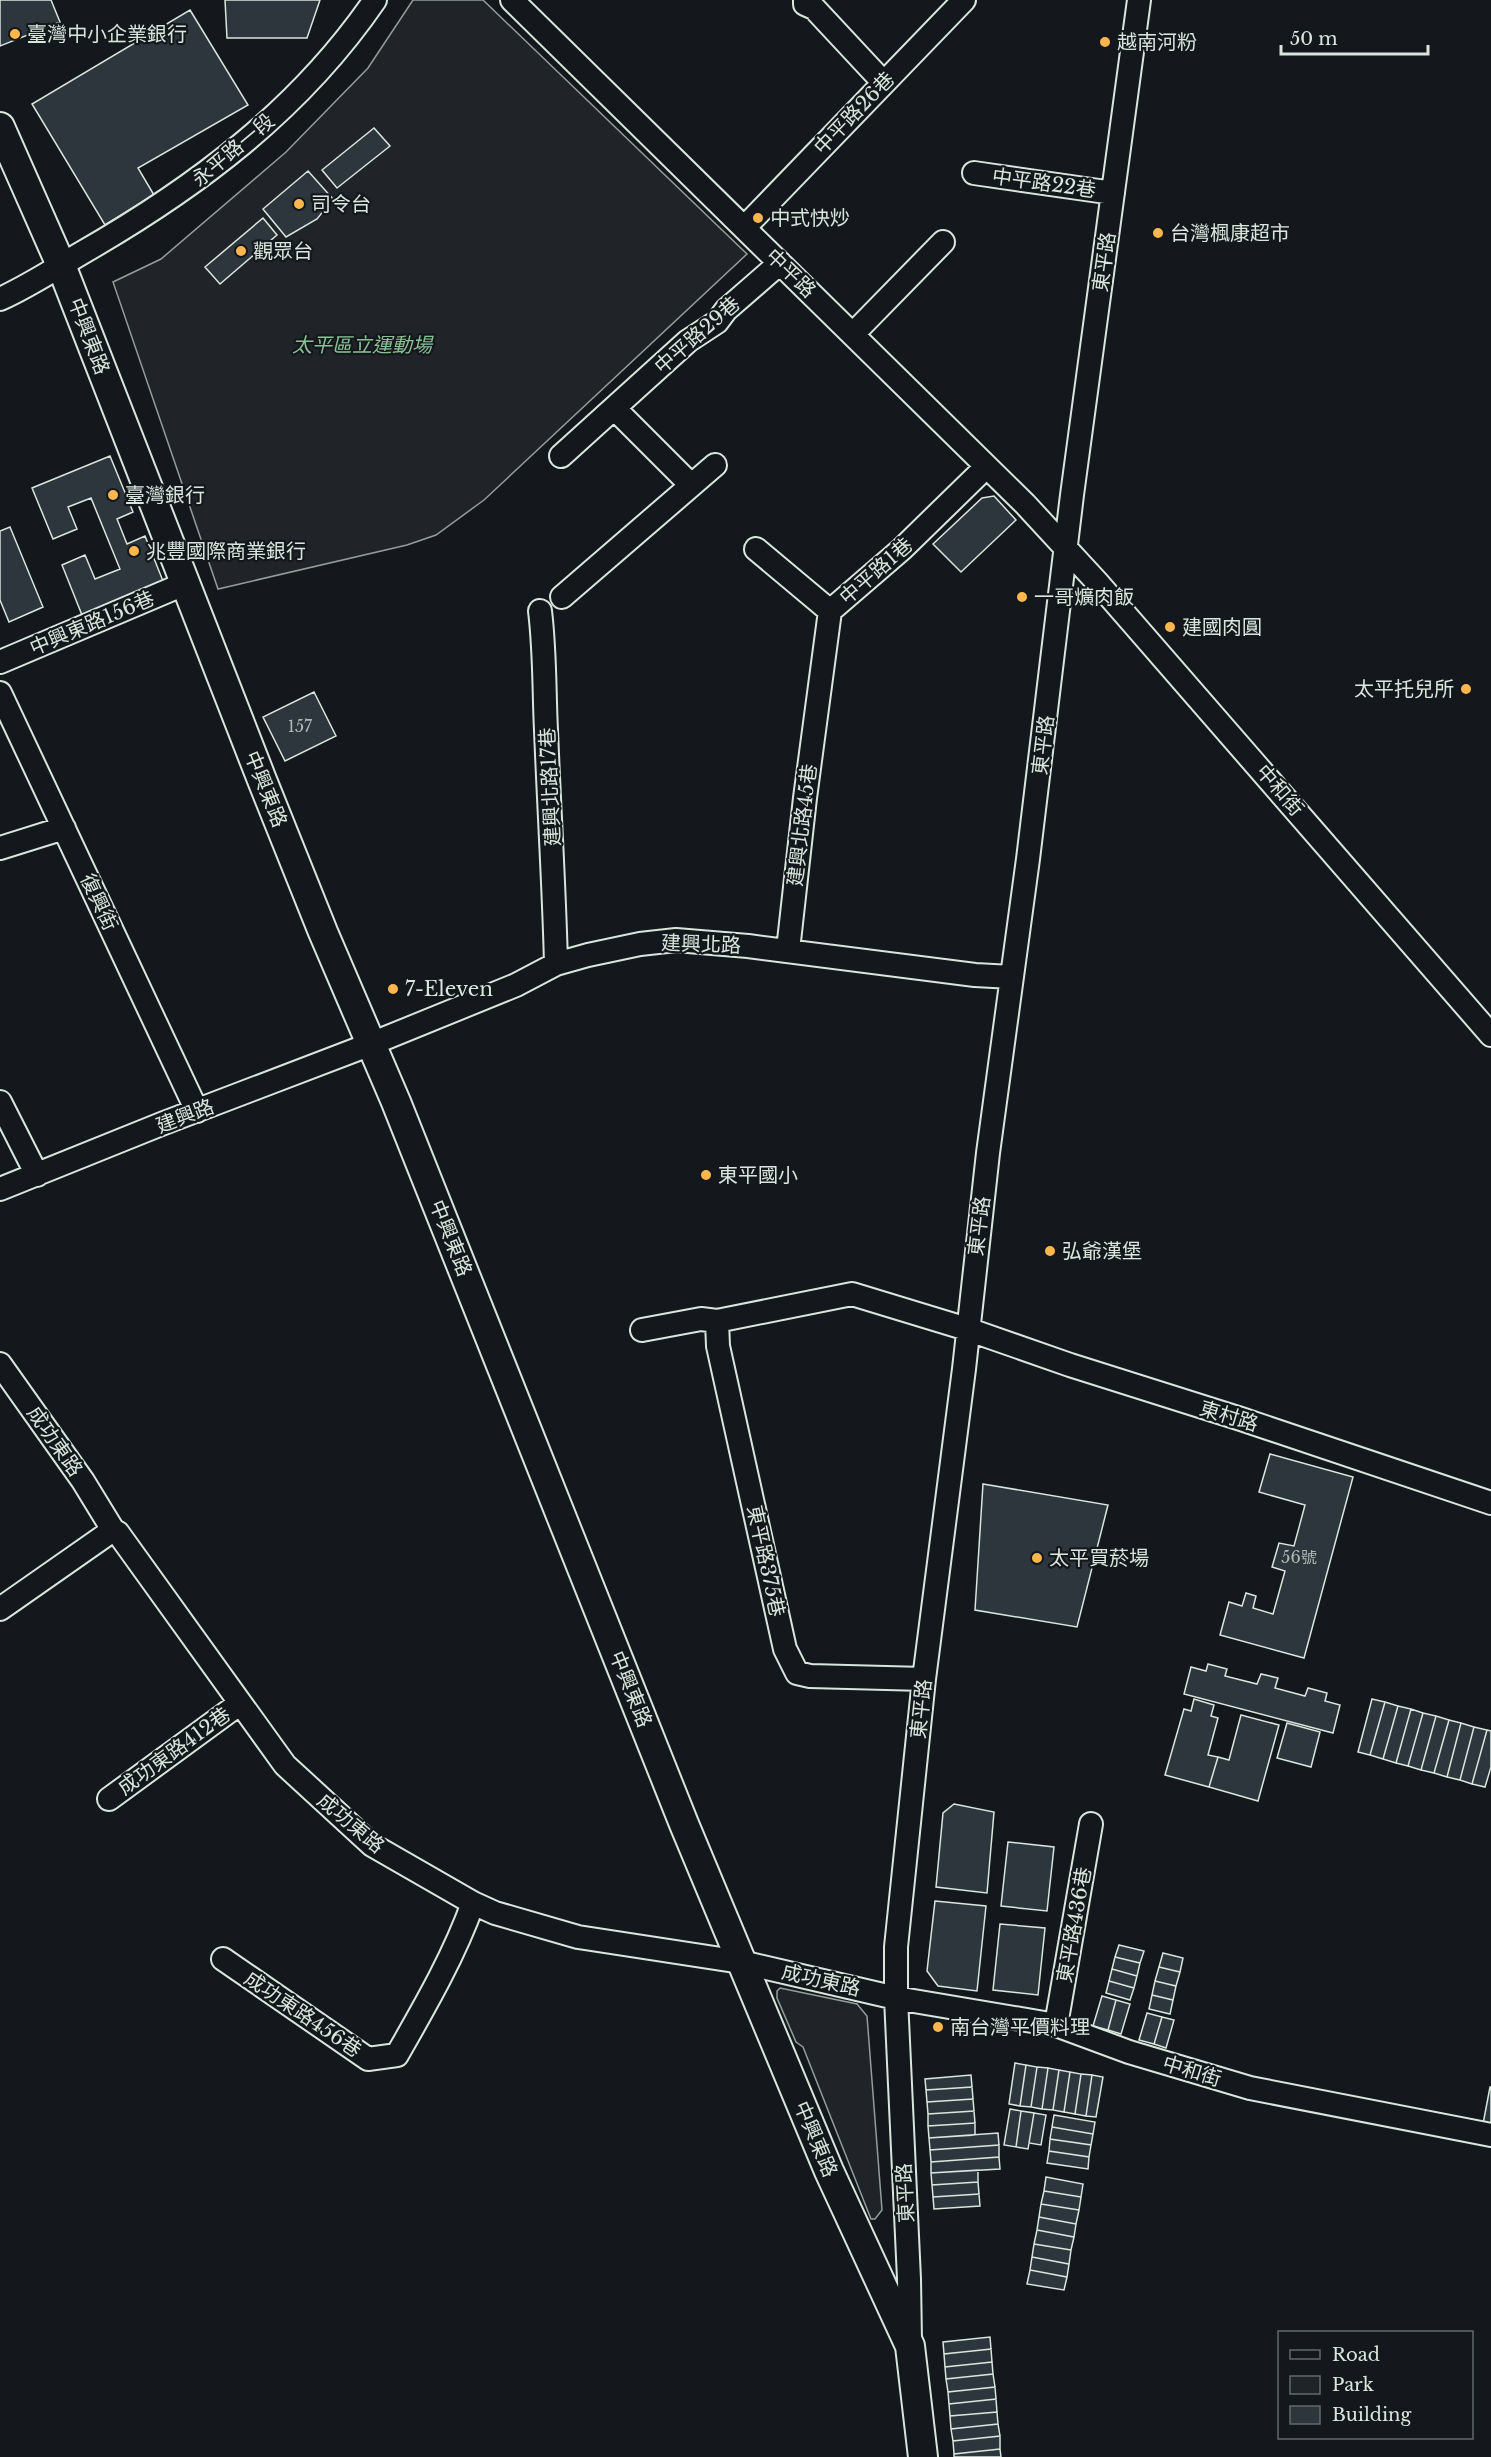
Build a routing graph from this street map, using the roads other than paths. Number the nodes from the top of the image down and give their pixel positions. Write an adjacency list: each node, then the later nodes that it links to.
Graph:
1 (375, 0): 13 (street, 永平路一段)
2 (512, 0): 10 (street, 中平路)
3 (805, 0): 6 (street)
4 (964, 0): 6 (street, 中平路26巷)
5 (1138, 0): 9 (street, 東平路)
6 (883, 82): 10 (street, 中平路26巷)
7 (0, 127): 13 (main road, 中興東路)
8 (974, 173): 9 (street, 中平路22巷)
9 (1113, 193): 22 (street, 東平路)
10 (744, 228): 12 (street, 中平路)
11 (943, 242): 15 (street)
12 (780, 262): 15 (street, 中平路); 16 (street, 中平路29巷)
13 (61, 265): 14 (street, 永平路一段); 23 (main road, 中興東路)
14 (0, 299)
15 (853, 334): 19 (street, 中平路)
16 (614, 408): 17 (street, 中平路29巷); 20 (street)
17 (561, 456)
18 (715, 465): 20 (street)
19 (986, 467): 22 (street, 中平路); 26 (street, 中平路1巷)
20 (691, 485): 24 (street)
21 (756, 549): 26 (street)
22 (1066, 549): 34 (street, 東平路); 35 (street, 中和街)
23 (184, 584): 27 (street, 中興東路156巷); 36 (main road, 中興東路)
24 (562, 597)
25 (540, 611): 33 (street, 建興北路17巷)
26 (830, 611): 29 (street, 中平路1巷)
27 (0, 662)
28 (0, 693): 30 (street, 復興街)
29 (818, 700): 32 (street, 建興北路45巷)
30 (64, 828): 31 (street); 38 (street, 復興街)
31 (0, 848)
32 (788, 950): 33 (street, 建興北路); 34 (street, 建興北路)
33 (556, 964): 36 (street, 建興北路)
34 (1012, 978): 42 (street, 東平路)
35 (1491, 1035)
36 (371, 1044): 38 (street, 建興路); 54 (main road, 中興東路)
37 (0, 1102): 39 (street)
38 (197, 1111): 39 (street, 建興路)
39 (36, 1175): 40 (street, 建興路)
40 (0, 1189)
41 (717, 1321): 42 (street); 43 (street); 48 (street, 東平路375巷)
42 (967, 1329): 45 (street, 東村路); 48 (street, 東平路)
43 (642, 1330)
44 (0, 1364): 46 (street, 成功東路)
45 (1491, 1503)
46 (113, 1530): 47 (street); 49 (street, 成功東路)
47 (0, 1609)
48 (924, 1679): 55 (street, 東平路)
49 (239, 1704): 50 (street, 成功東路412巷); 52 (street, 成功東路)
50 (109, 1799)
51 (1091, 1824): 56 (street, 東平路436巷)
52 (473, 1903): 53 (street, 成功東路456巷); 54 (street, 成功東路)
53 (223, 1959)
54 (741, 1962): 55 (street, 成功東路); 58 (main road, 中興東路)
55 (896, 1998): 56 (street, 中和街); 58 (street, 東平路)
56 (1056, 2025): 57 (street, 中和街)
57 (1491, 2135)
58 (910, 2346): 59 (main road, 東平路)
59 (923, 2457)

